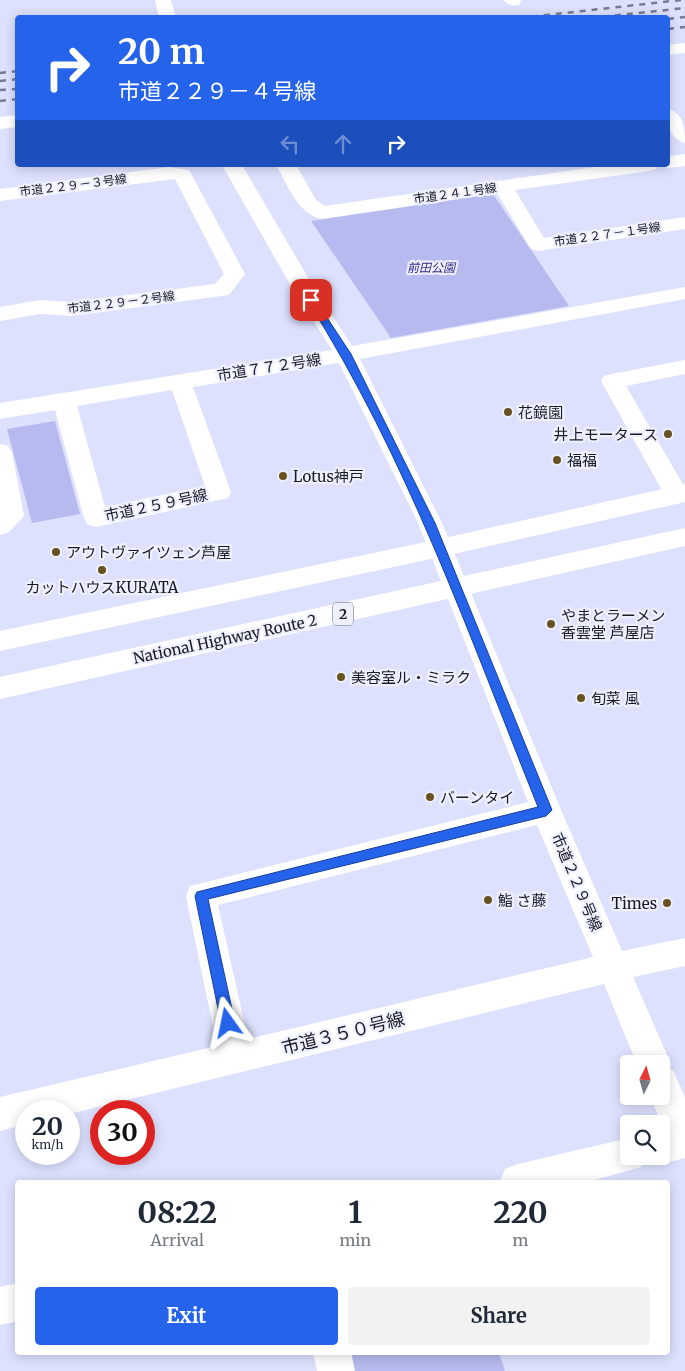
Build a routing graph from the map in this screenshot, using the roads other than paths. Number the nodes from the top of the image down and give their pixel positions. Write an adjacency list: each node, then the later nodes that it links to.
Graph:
1 (164, 0): 2 (main road)
2 (167, 15)
3 (685, 48): 4 (main road)
4 (670, 50)
5 (670, 118): 8 (main road)
6 (15, 121): 7 (main road)
7 (0, 123)
8 (685, 137)
9 (685, 160): 10 (main road)
10 (670, 162)
11 (233, 167): 20 (main road, 市道２２９号線)
12 (287, 167): 14 (main road, 市道２４１号線)
13 (635, 167): 14 (main road, 市道２４１号線)
14 (503, 186): 16 (main road, 市道２２７－１号線)
15 (0, 195): 17 (main road, 市道２２９－３号線)
16 (685, 223)
17 (236, 274): 19 (main road, 市道２２９－２号線)
18 (685, 293): 20 (main road, 市道７７２号線)
19 (0, 314)
20 (346, 354): 22 (main road, 市道７７２号線); 29 (main road, 市道２２９号線)
21 (685, 367): 26 (main road)
22 (180, 382): 23 (main road, 市道７７２号線); 23 (main road, 市道２５９号線)
23 (64, 401): 24 (main road, 市道７７２号線)
24 (0, 411)
25 (0, 452): 27 (main road)
26 (681, 494): 29 (main road)
27 (0, 526)
28 (685, 537): 30 (main road, National Highway Route 2 / 2)
29 (440, 548): 30 (main road, 市道２２９号線); 31 (main road)
30 (457, 588): 32 (main road, National Highway Route 2 / 2); 33 (main road, 市道２２９号線)
31 (0, 641)
32 (0, 688)
33 (546, 810): 35 (main road, 市道２２９号線); 37 (main road)
34 (685, 952): 35 (main road, 市道３５０号線)
35 (613, 966): 36 (main road, 市道２２９号線); 37 (main road, 市道３５０号線)
36 (650, 1055)
37 (236, 1059): 39 (main road, 市道３５０号線)
38 (670, 1104): 40 (main road)
39 (0, 1114)
40 (685, 1140): 41 (main road)
41 (670, 1144)
42 (620, 1157): 43 (main road)
43 (526, 1180)
44 (15, 1303): 45 (main road)
45 (0, 1306)
46 (333, 1355): 47 (main road)
47 (336, 1371)

